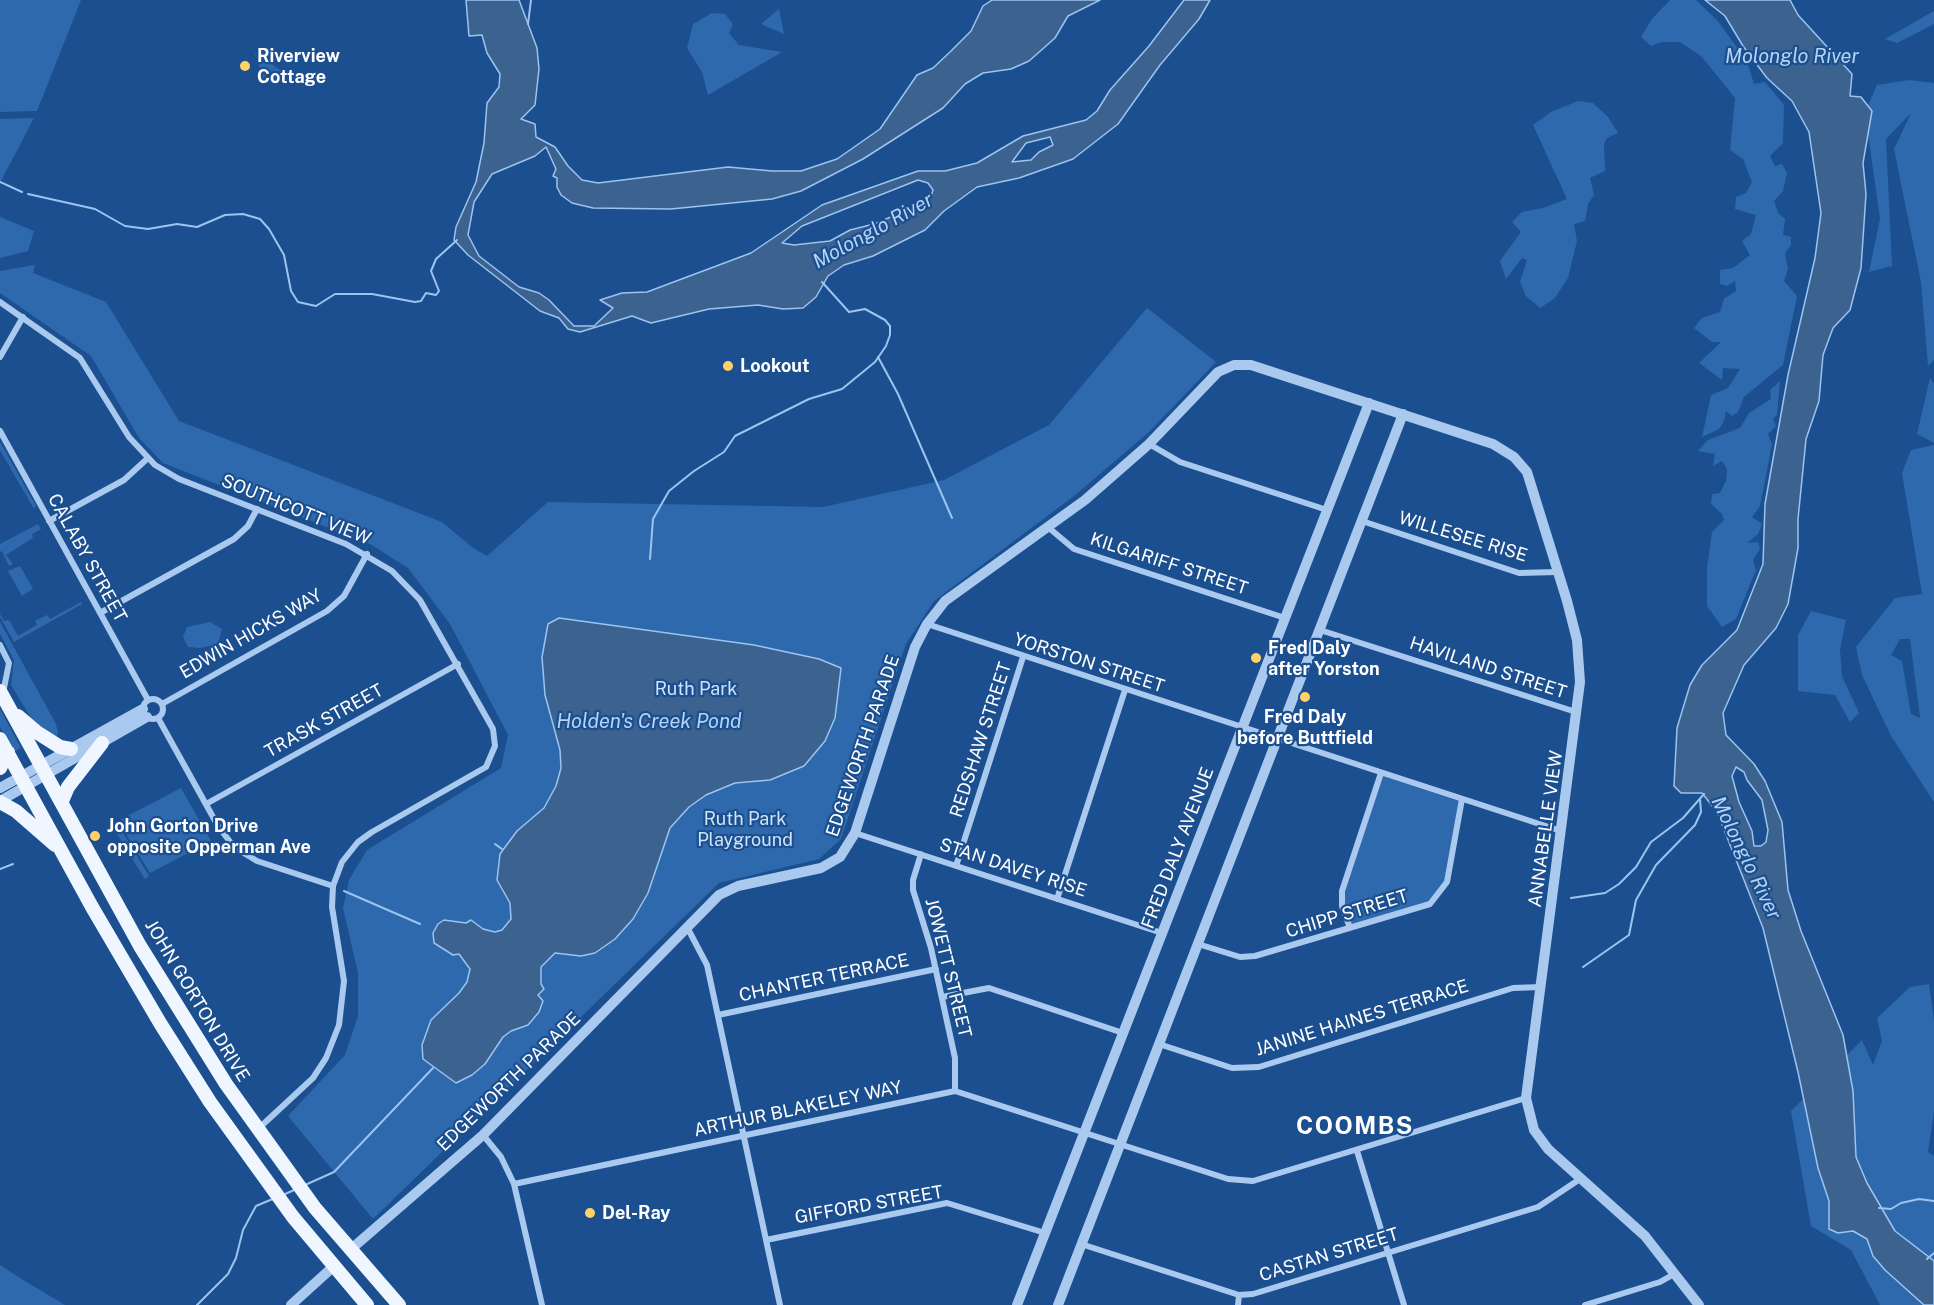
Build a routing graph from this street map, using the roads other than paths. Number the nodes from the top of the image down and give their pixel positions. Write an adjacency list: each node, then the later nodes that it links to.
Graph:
1 (0, 302): 2 (street, SOUTHCOTT VIEW)
2 (23, 317): 3 (street); 8 (street, SOUTHCOTT VIEW)
3 (0, 357)
4 (1369, 403): 5 (street, ANNABELLE VIEW); 7 (street, EDGEWORTH PARADE); 10 (street, FRED DALY AVENUE)
5 (1403, 414): 12 (street); 15 (street, ANNABELLE VIEW)
6 (0, 431): 11 (street, CALABY STREET)
7 (1149, 444): 10 (street); 13 (street, EDGEWORTH PARADE)
8 (148, 458): 9 (street, SOUTHCOTT VIEW); 11 (street)
9 (257, 509): 14 (street, SOUTHCOTT VIEW); 16 (street)
10 (1327, 510): 17 (street, FRED DALY AVENUE)
11 (49, 521): 16 (street, CALABY STREET)
12 (1362, 521): 15 (street, WILLESEE RISE); 19 (street)
13 (1049, 528): 17 (street, KILGARIFF STREET); 18 (street, EDGEWORTH PARADE)
14 (367, 554): 22 (street, SOUTHCOTT VIEW); 25 (street, EDWIN HICKS WAY)
15 (1557, 572): 28 (street, ANNABELLE VIEW)
16 (100, 613): 27 (street, CALABY STREET)
17 (1285, 618): 29 (street, FRED DALY AVENUE)
18 (927, 624): 21 (street, YORSTON STREET); 45 (street, EDGEWORTH PARADE)
19 (1320, 630): 28 (street, HAVILAND STREET); 31 (street)
20 (0, 645): 24 (street)
21 (1023, 657): 23 (street, YORSTON STREET); 48 (street, REDSHAW STREET)
22 (458, 664): 43 (street, TRASK STREET); 49 (street, SOUTHCOTT VIEW)
23 (1125, 690): 29 (street, YORSTON STREET); 50 (street)
24 (1, 693): 26 (main road, JOHN GORTON DRIVE)
25 (162, 704): 27 (street); 27 (street)
26 (9, 708): 33 (main road); 36 (main road, JOHN GORTON DRIVE)
27 (149, 711): 32 (street); 33 (street); 43 (street, CALABY STREET)
28 (1578, 712): 44 (street, ANNABELLE VIEW)
29 (1242, 728): 31 (street, YORSTON STREET); 53 (street, FRED DALY AVENUE)
30 (0, 739): 34 (main road)
31 (1277, 739): 37 (street, YORSTON STREET); 54 (street)
32 (102, 743): 36 (street); 41 (main road)
33 (71, 749): 36 (street)
34 (8, 753): 35 (main road); 38 (main road)
35 (0, 768)
36 (44, 770): 38 (street); 41 (main road, JOHN GORTON DRIVE)
37 (1381, 773): 40 (street, YORSTON STREET); 52 (street)
38 (24, 781): 39 (street); 42 (street); 46 (main road)
39 (0, 788)
40 (1462, 799): 44 (street, YORSTON STREET); 52 (street, CHIPP STREET)
41 (62, 801): 63 (main road, JOHN GORTON DRIVE)
42 (0, 802): 46 (main road)
43 (206, 804): 49 (street, CALABY STREET)
44 (1562, 831): 56 (street, ANNABELLE VIEW)
45 (855, 833): 47 (street, STAN DAVEY RISE); 51 (street, EDGEWORTH PARADE)
46 (61, 850): 76 (main road)
47 (921, 854): 48 (street, STAN DAVEY RISE); 55 (street, JOWETT STREET)
48 (956, 866): 50 (street, STAN DAVEY RISE)
49 (333, 886): 63 (street, SOUTHCOTT VIEW)
50 (1058, 898): 53 (street, STAN DAVEY RISE)
51 (686, 926): 58 (street); 65 (street, EDGEWORTH PARADE)
52 (1350, 928): 54 (street, CHIPP STREET)
53 (1162, 933): 59 (street, FRED DALY AVENUE)
54 (1198, 944): 60 (street)
55 (936, 969): 57 (street, JOWETT STREET); 58 (street, CHANTER TERRACE)
56 (1541, 987): 60 (street, JANINE HAINES TERRACE); 62 (street, ANNABELLE VIEW)
57 (942, 997): 59 (street); 61 (street, JOWETT STREET)
58 (718, 1015): 66 (street)
59 (1123, 1033): 64 (street, FRED DALY AVENUE)
60 (1159, 1044): 67 (street)
61 (955, 1091): 64 (street); 66 (street, ARTHUR BLAKELEY WAY)
62 (1526, 1098): 68 (street); 69 (street, ANNABELLE VIEW)
63 (257, 1130): 74 (main road, JOHN GORTON DRIVE)
64 (1084, 1133): 67 (street); 71 (street, FRED DALY AVENUE)
65 (483, 1135): 70 (street); 74 (street, EDGEWORTH PARADE)
66 (744, 1136): 70 (street, ARTHUR BLAKELEY WAY); 72 (street)
67 (1120, 1144): 68 (street); 73 (street)
68 (1358, 1151): 75 (street)
69 (1580, 1179): 75 (street, CASTAN STREET); 77 (street, ANNABELLE VIEW)
70 (514, 1184): 82 (street)
71 (1045, 1233): 72 (street, GIFFORD STREET); 84 (street, FRED DALY AVENUE)
72 (766, 1239): 83 (street)
73 (1081, 1244): 78 (street, CASTAN STREET); 85 (street)
74 (350, 1250): 81 (main road, JOHN GORTON DRIVE)
75 (1388, 1252): 78 (street, CASTAN STREET); 87 (street)
76 (334, 1266): 79 (street); 80 (main road)
77 (1676, 1273): 88 (street); 89 (street, ANNABELLE VIEW)
78 (1239, 1295): 86 (street)
79 (291, 1305)
80 (366, 1305)
81 (399, 1305)
82 (542, 1305)
83 (780, 1305)
84 (1017, 1305)
85 (1058, 1305)
86 (1238, 1305)
87 (1404, 1305)
88 (1585, 1305)
89 (1699, 1305)

